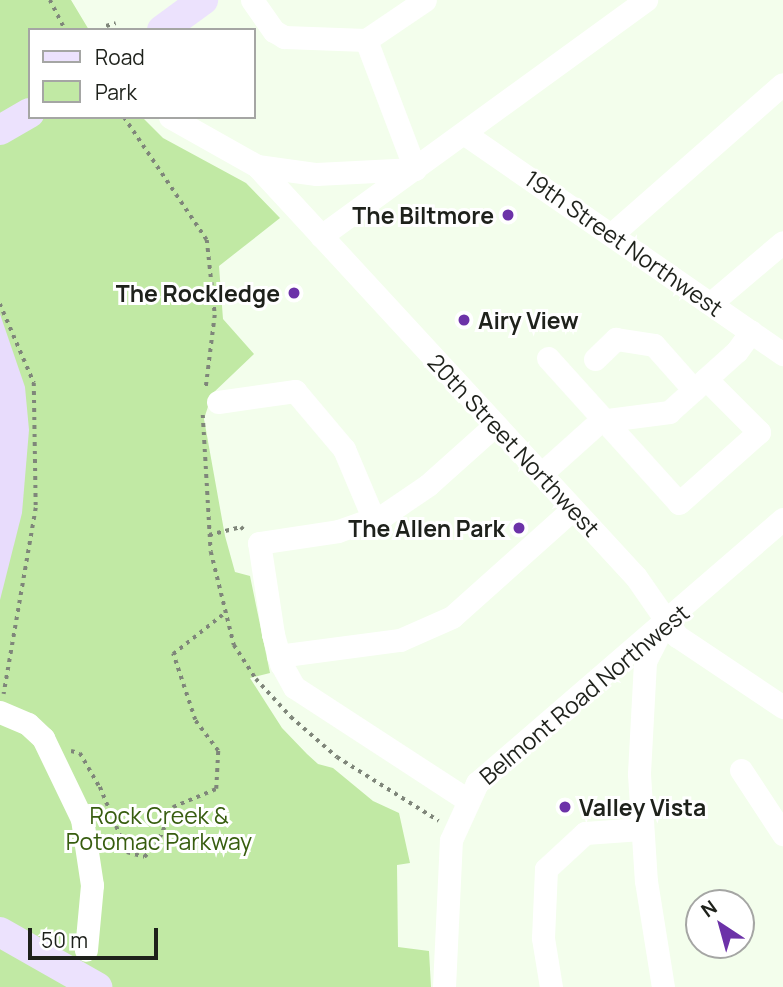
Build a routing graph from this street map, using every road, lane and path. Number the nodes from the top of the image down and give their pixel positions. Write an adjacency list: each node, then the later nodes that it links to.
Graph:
1 (50, 0): 8 (path)
2 (203, 0): 9 (main road)
3 (252, 0): 10 (street)
4 (425, 0): 10 (street)
5 (646, 0): 16 (street)
6 (116, 23): 7 (path)
7 (106, 26)
8 (64, 28)
9 (165, 28)
10 (366, 40): 18 (street)
11 (783, 84): 19 (street)
12 (28, 114): 15 (main road)
13 (125, 119): 29 (path)
14 (174, 119): 17 (street)
15 (0, 130)
16 (465, 134): 18 (street); 19 (street, 19th Street Northwest)
17 (257, 166): 18 (street); 20 (street, 20th Street Northwest)
18 (415, 169): 20 (street)
19 (612, 234): 22 (street, 19th Street Northwest)
20 (321, 236): 31 (street, 20th Street Northwest)
21 (783, 242): 22 (street)
22 (711, 303): 24 (street, 19th Street Northwest)
23 (0, 304): 42 (path)
24 (751, 332): 25 (street, 19th Street Northwest); 28 (street)
25 (783, 354)
26 (548, 358): 30 (street)
27 (595, 359): 28 (street)
28 (700, 384): 30 (street); 30 (street)
29 (208, 399): 35 (street); 36 (path)
30 (604, 419): 32 (street)
31 (495, 425): 32 (street, 20th Street Northwest); 35 (street)
32 (541, 474): 33 (street, 20th Street Northwest)
33 (573, 509): 39 (street, 20th Street Northwest); 40 (street)
34 (783, 519): 39 (street, Belmont Road Northwest)
35 (374, 520): 37 (street)
36 (209, 535): 37 (path); 38 (path)
37 (260, 543): 40 (street)
38 (226, 612): 43 (path); 46 (path)
39 (667, 622): 41 (street, 20th Street Northwest); 45 (street, Belmont Road Northwest); 47 (street)
40 (278, 656): 45 (street)
41 (783, 707)
42 (1, 708): 50 (street)
43 (62, 750)
44 (741, 770): 48 (street)
45 (466, 799): 46 (street, Belmont Road Northwest)
46 (453, 828): 52 (street, Belmont Road Northwest)
47 (641, 829): 53 (street); 54 (street)
48 (783, 834)
49 (0, 932): 51 (main road)
50 (86, 950)
51 (97, 987)
52 (444, 987)
53 (551, 987)
54 (663, 987)

